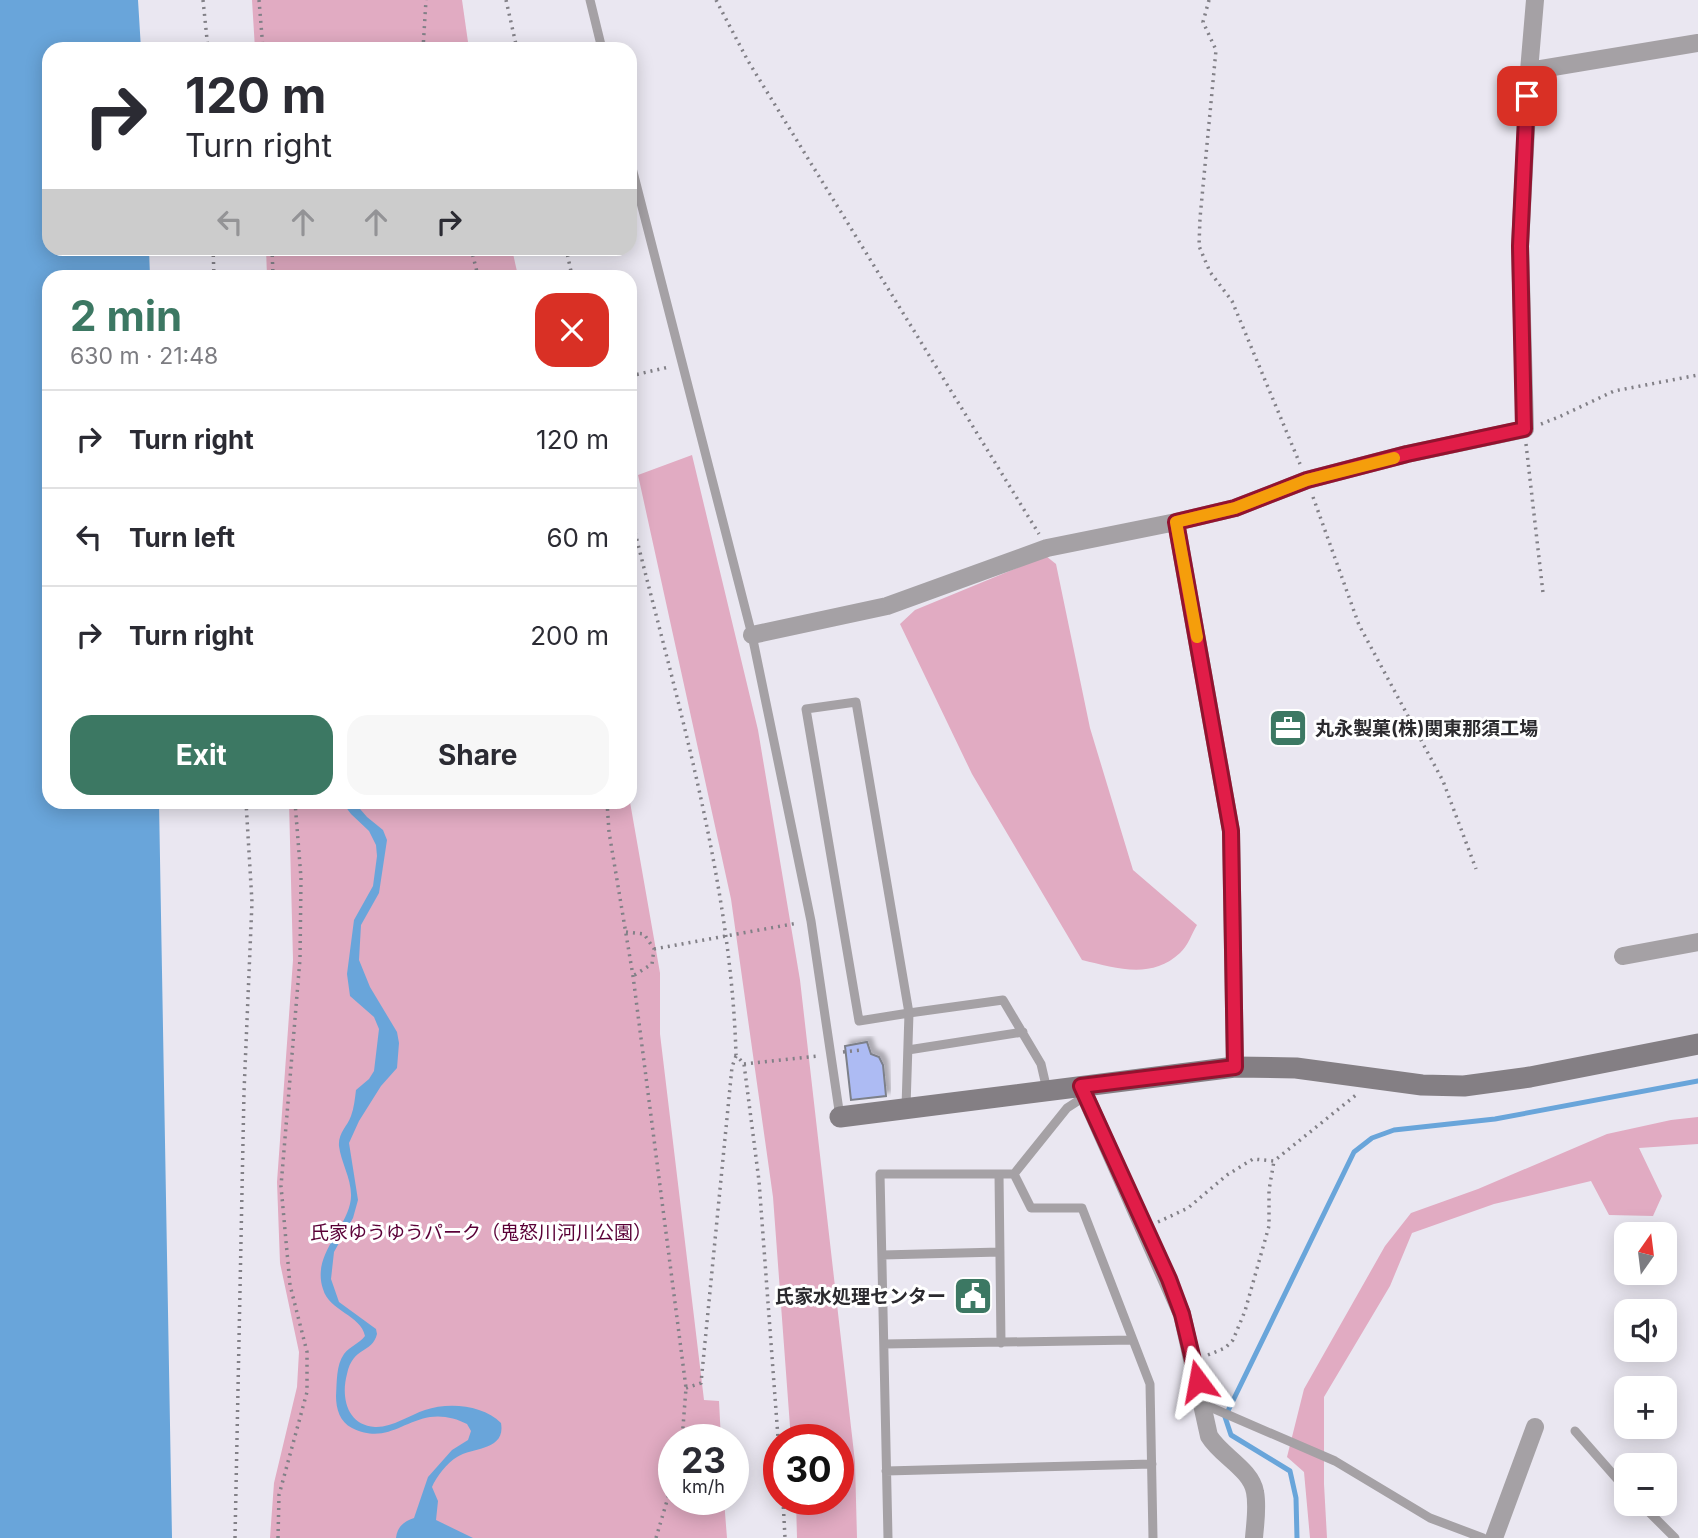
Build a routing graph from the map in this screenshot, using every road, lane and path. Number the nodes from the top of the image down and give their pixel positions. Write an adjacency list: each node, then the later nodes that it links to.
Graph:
1 (203, 0): 9 (path)
2 (259, 0): 10 (path)
3 (426, 0): 11 (path)
4 (506, 0): 12 (path)
5 (590, 0): 13 (lane)
6 (716, 0): 24 (path)
7 (1209, 0): 21 (path)
8 (1535, 0): 15 (street)
9 (207, 42)
10 (262, 42)
11 (423, 42)
12 (515, 42)
13 (600, 42)
14 (1698, 43): 15 (street)
15 (1529, 71): 20 (street)
16 (637, 188): 17 (lane)
17 (681, 364): 18 (path); 26 (lane)
18 (637, 374)
19 (1698, 375): 20 (path)
20 (1524, 429): 21 (street); 25 (path)
21 (1307, 480): 22 (street); 30 (path)
22 (1176, 522): 24 (street); 47 (street)
23 (637, 541): 33 (path)
24 (1047, 548): 26 (street)
25 (1543, 593)
26 (752, 635): 31 (lane)
27 (246, 809): 75 (path)
28 (296, 809): 76 (path)
29 (607, 809): 32 (path)
30 (1476, 869)
31 (811, 921): 33 (path); 52 (lane)
32 (626, 932): 35 (path); 37 (path)
33 (727, 936): 35 (path); 44 (path)
34 (1698, 942): 36 (street)
35 (654, 949): 37 (path)
36 (1623, 956)
37 (633, 976): 63 (path)
38 (909, 1013): 38 (lane); 39 (lane); 42 (lane)
39 (1023, 1032): 42 (lane); 48 (lane)
40 (1698, 1044): 47 (street)
41 (861, 1050): 43 (path)
42 (908, 1050): 51 (lane)
43 (837, 1053)
44 (736, 1055): 46 (path); 63 (path)
45 (825, 1055): 46 (path)
46 (744, 1064): 66 (path)
47 (1235, 1067): 49 (street)
48 (1047, 1091): 49 (street); 51 (street)
49 (1082, 1091): 55 (lane); 56 (street)
50 (1360, 1092): 53 (path)
51 (906, 1107): 52 (street)
52 (840, 1117)
53 (1274, 1161): 56 (path); 62 (path)
54 (999, 1174): 55 (lane); 57 (lane); 58 (lane)
55 (1014, 1174): 59 (lane)
56 (1145, 1228): 62 (street)
57 (1000, 1252): 58 (lane); 60 (lane)
58 (882, 1255): 61 (lane)
59 (1133, 1340): 60 (lane); 69 (lane)
60 (1001, 1343): 61 (lane)
61 (884, 1345): 70 (lane)
62 (1193, 1359): 64 (street)
63 (686, 1388): 65 (path)
64 (1210, 1406): 81 (street); 82 (lane)
65 (683, 1424)
66 (777, 1424)
67 (1535, 1427): 83 (street)
68 (1575, 1431): 71 (lane)
69 (1152, 1464): 70 (lane); 80 (lane)
70 (886, 1471): 79 (lane)
71 (1614, 1475)
72 (663, 1515): 77 (path)
73 (783, 1515): 78 (path)
74 (1653, 1516): 84 (lane)
75 (235, 1538)
76 (278, 1538)
77 (656, 1538)
78 (785, 1538)
79 (888, 1538)
80 (1153, 1538)
81 (1254, 1538)
82 (1483, 1538)
83 (1494, 1538)
84 (1675, 1538)

